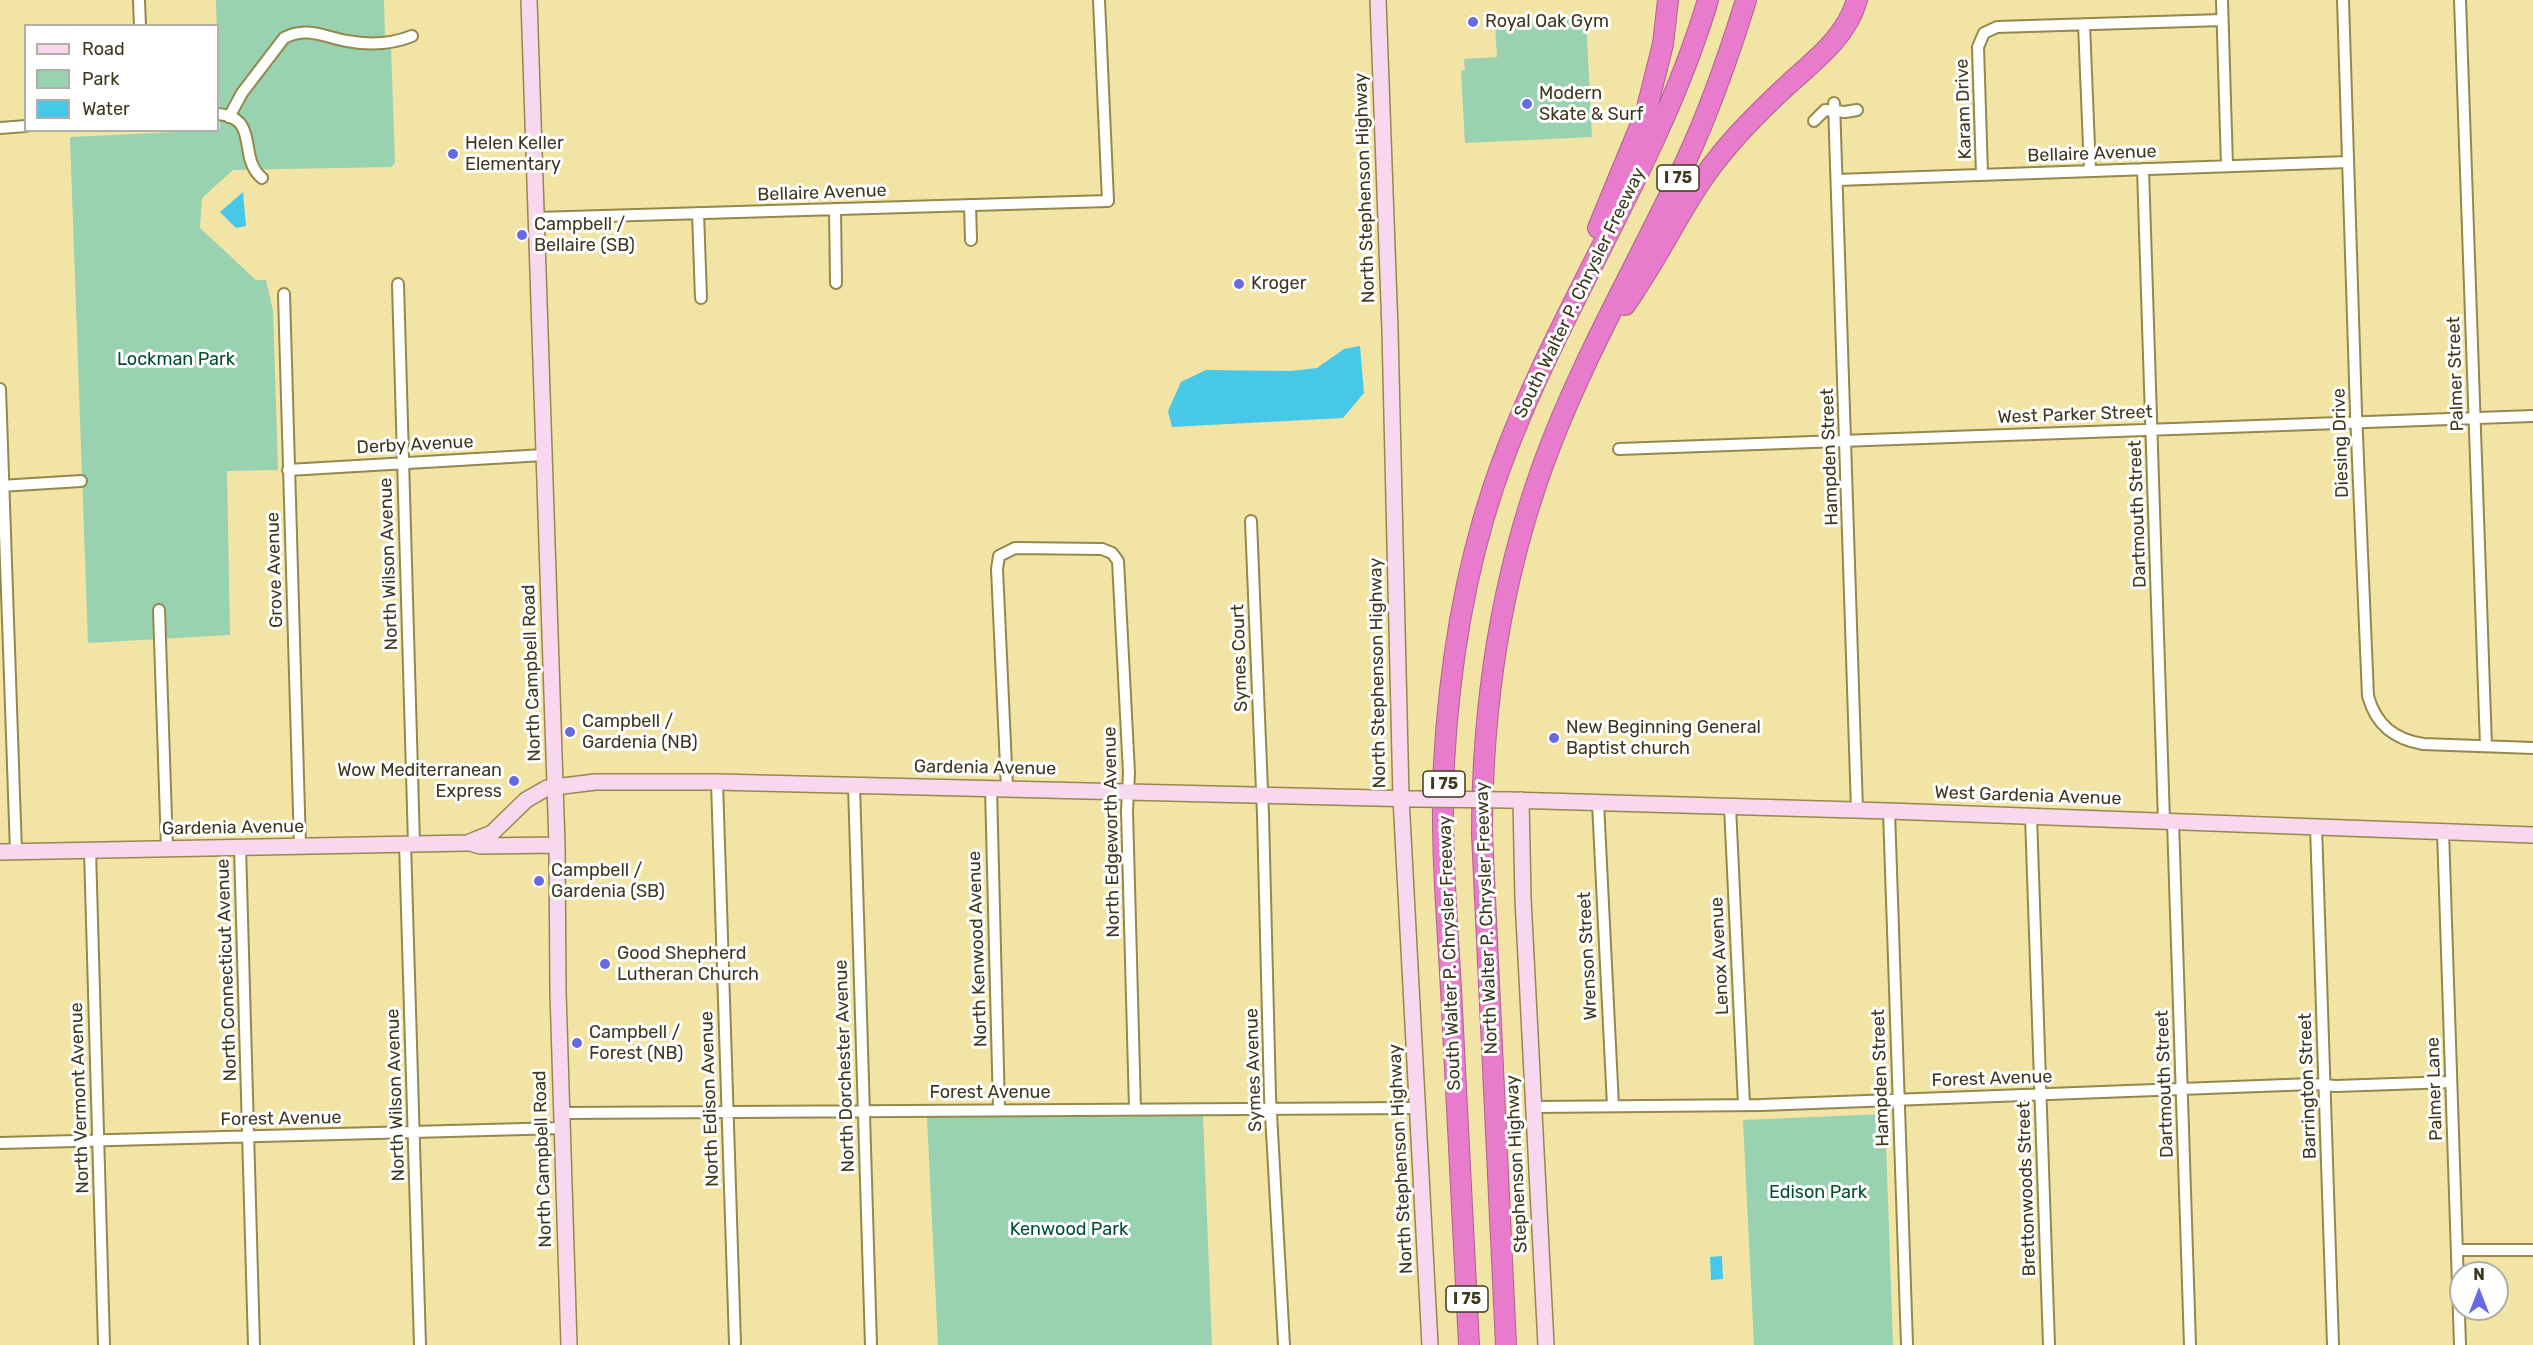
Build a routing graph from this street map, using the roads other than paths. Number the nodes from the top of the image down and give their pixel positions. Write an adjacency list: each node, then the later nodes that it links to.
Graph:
1 (139, 0): 13 (street)
2 (529, 0): 33 (street, North Campbell Road)
3 (1099, 0): 30 (street, Bellaire Avenue)
4 (1378, 0): 64 (street, North Stephenson Highway)
5 (1668, 0): 39 (highway)
6 (1708, 0): 39 (highway, South Walter P. Chrysler Freeway / I 75)
7 (1746, 0): 40 (highway, North Walter P. Chrysler Freeway / I 75)
8 (1857, 0): 40 (highway)
9 (2222, 0): 12 (street)
10 (2343, 0): 23 (street, Diesing Drive)
11 (2460, 0): 43 (street, Palmer Street)
12 (2222, 20): 14 (street, Karam Drive); 24 (street)
13 (140, 24)
14 (2084, 24): 26 (street); 27 (street, Karam Drive)
15 (412, 36): 19 (street)
16 (1834, 107): 17 (street); 20 (street); 29 (street, Hampden Street)
17 (1857, 110)
18 (219, 114): 19 (street)
19 (229, 117): 28 (street)
20 (1814, 121)
21 (24, 126): 22 (street)
22 (0, 128)
23 (2348, 162): 24 (street, Bellaire Avenue); 44 (street, Diesing Drive)
24 (2227, 166): 25 (street, Bellaire Avenue)
25 (2143, 169): 26 (street, Bellaire Avenue); 45 (street, Dartmouth Street)
26 (2090, 171): 27 (street, Bellaire Avenue)
27 (1982, 175): 29 (street, Bellaire Avenue)
28 (262, 178)
29 (1837, 180): 46 (street, Hampden Street)
30 (970, 205): 31 (street, Bellaire Avenue); 34 (street)
31 (835, 209): 32 (street, Bellaire Avenue); 35 (street)
32 (698, 213): 33 (street, Bellaire Avenue); 38 (street)
33 (536, 218): 48 (street, North Campbell Road)
34 (971, 240)
35 (836, 283)
36 (398, 284): 49 (street, North Wilson Avenue)
37 (284, 294): 50 (street, Grove Avenue)
38 (700, 298)
39 (1557, 332): 115 (highway, South Walter P. Chrysler Freeway / I 75)
40 (1593, 348): 106 (highway, North Walter P. Chrysler Freeway / I 75)
41 (0, 389): 52 (street)
42 (2533, 416): 43 (street, West Parker Street)
43 (2474, 418): 44 (street, West Parker Street); 55 (street, Palmer Street)
44 (2356, 422): 45 (street, West Parker Street); 55 (street, Diesing Drive)
45 (2151, 429): 46 (street, West Parker Street); 71 (street, Dartmouth Street)
46 (1846, 439): 47 (street, West Parker Street); 68 (street, Hampden Street)
47 (1619, 449)
48 (544, 455): 49 (street, Derby Avenue); 59 (street, North Campbell Road)
49 (402, 462): 50 (street, Derby Avenue); 75 (street, North Wilson Avenue)
50 (288, 470): 78 (street, Grove Avenue)
51 (81, 481): 52 (street)
52 (2, 486): 83 (street)
53 (1251, 521): 63 (street, Symes Court)
54 (159, 610): 80 (street)
55 (2487, 746): 56 (street, Diesing Drive)
56 (2533, 748)
57 (717, 782): 58 (street, Gardenia Avenue); 59 (street, Gardenia Avenue); 97 (street, North Edison Avenue)
58 (854, 785): 60 (street, Gardenia Avenue); 96 (street, North Dorchester Avenue)
59 (555, 786): 76 (street, Gardenia Avenue); 77 (street, North Campbell Road)
60 (991, 788): 61 (street, Gardenia Avenue); 95 (street, North Kenwood Avenue)
61 (1007, 788): 62 (street, Gardenia Avenue); 62 (street, North Edgeworth Avenue)
62 (1127, 791): 63 (street, Gardenia Avenue); 94 (street, North Edgeworth Avenue)
63 (1262, 794): 64 (street, Gardenia Avenue); 92 (street, Symes Avenue)
64 (1401, 798): 65 (street, Gardenia Avenue, bridge); 93 (street, North Stephenson Highway)
65 (1515, 800): 66 (street, West Gardenia Avenue); 91 (street, Stephenson Highway)
66 (1598, 803): 67 (street, West Gardenia Avenue); 90 (street, Wrenson Street)
67 (1730, 806): 68 (street, West Gardenia Avenue); 89 (street, Lenox Avenue)
68 (1857, 810): 69 (street, West Gardenia Avenue)
69 (1889, 811): 70 (street, West Gardenia Avenue); 88 (street, Hampden Street)
70 (2031, 816): 71 (street, West Gardenia Avenue); 87 (street, Brettonwoods Street)
71 (2169, 821): 72 (street, West Gardenia Avenue); 86 (street, Dartmouth Street)
72 (2316, 826): 73 (street, West Gardenia Avenue); 85 (street, Barrington Street)
73 (2443, 831): 74 (street, West Gardenia Avenue); 84 (street, Palmer Lane)
74 (2533, 835)
75 (410, 843): 76 (street, Gardenia Avenue); 78 (street, Gardenia Avenue); 100 (street, North Wilson Avenue)
76 (467, 843): 77 (street, Gardenia Avenue)
77 (557, 844): 98 (street, North Campbell Road)
78 (300, 846): 79 (street, Gardenia Avenue)
79 (240, 847): 80 (street, Gardenia Avenue); 101 (street, North Connecticut Avenue)
80 (167, 848): 81 (street, Gardenia Avenue)
81 (90, 850): 83 (street, Gardenia Avenue); 102 (street, North Vermont Avenue)
82 (0, 852): 83 (street, Gardenia Avenue)
83 (16, 852)
84 (2451, 1082): 85 (street, Forest Avenue); 104 (street, Palmer Lane)
85 (2324, 1086): 86 (street, Forest Avenue); 122 (street, Barrington Street)
86 (2182, 1089): 87 (street, Forest Avenue); 121 (street, Dartmouth Street)
87 (2040, 1094): 88 (street, Forest Avenue); 120 (street, Brettonwoods Street)
88 (1899, 1099): 89 (street, Forest Avenue); 119 (street, Hampden Street)
89 (1744, 1105): 90 (street, Forest Avenue)
90 (1612, 1106): 91 (street, Forest Avenue)
91 (1533, 1107): 118 (street, Stephenson Highway)
92 (1272, 1108): 93 (street, Forest Avenue); 94 (street, Forest Avenue); 113 (street, Symes Avenue)
93 (1418, 1108): 114 (street, North Stephenson Highway)
94 (1135, 1109): 95 (street, Forest Avenue)
95 (999, 1110): 96 (street, Forest Avenue)
96 (863, 1111): 97 (street, Forest Avenue); 112 (street, North Dorchester Avenue)
97 (726, 1112): 98 (street, Forest Avenue); 107 (street, North Edison Avenue)
98 (562, 1113): 99 (street, North Campbell Road)
99 (562, 1128): 100 (street, Forest Avenue); 111 (street, North Campbell Road)
100 (413, 1132): 101 (street, Forest Avenue); 110 (street, North Wilson Avenue)
101 (248, 1136): 102 (street, Forest Avenue); 109 (street, North Connecticut Avenue)
102 (98, 1140): 103 (street, Forest Avenue); 108 (street, North Vermont Avenue)
103 (0, 1143)
104 (2457, 1250): 105 (street); 123 (street, Palmer Lane)
105 (2533, 1250)
106 (1503, 1280): 116 (highway, North Walter P. Chrysler Freeway / I 75); 117 (highway)
107 (735, 1343)
108 (104, 1345)
109 (255, 1345)
110 (420, 1345)
111 (569, 1345)
112 (871, 1345)
113 (1284, 1345)
114 (1430, 1345)
115 (1469, 1345)
116 (1506, 1345)
117 (1516, 1345)
118 (1545, 1345)
119 (1907, 1345)
120 (2049, 1345)
121 (2190, 1345)
122 (2333, 1345)
123 (2460, 1345)

